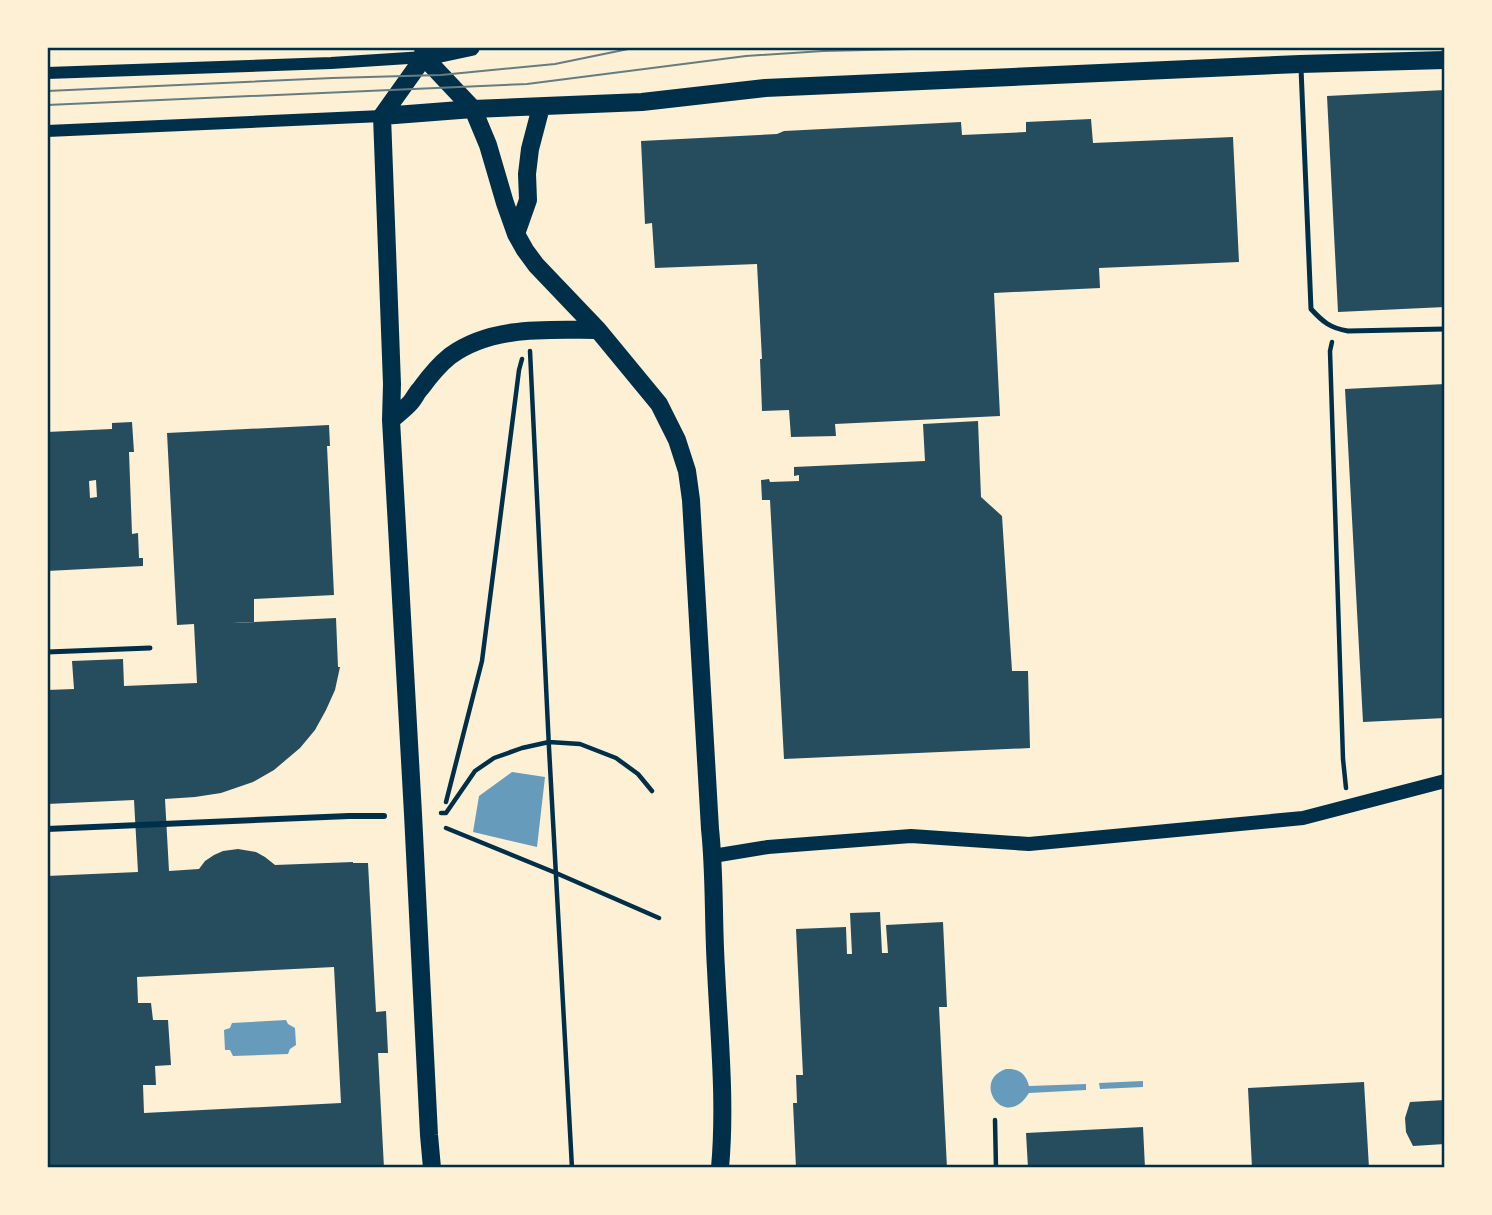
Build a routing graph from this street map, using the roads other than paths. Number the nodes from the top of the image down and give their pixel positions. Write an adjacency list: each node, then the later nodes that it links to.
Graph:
1 (471, 47): 2 (main road)
2 (424, 52): 5 (street); 7 (main road); 8 (main road)
3 (1445, 60): 4 (main road)
4 (1300, 64): 6 (main road); 11 (lane)
5 (47, 73)
6 (541, 107): 7 (main road); 10 (main road)
7 (472, 109): 8 (main road); 10 (main road)
8 (382, 116): 9 (street); 13 (main road)
9 (47, 131)
10 (516, 234): 12 (main road)
11 (1445, 329)
12 (598, 330): 13 (main road); 19 (main road)
13 (391, 420): 21 (main road)
14 (150, 648): 15 (lane)
15 (47, 652)
16 (1445, 781): 19 (main road)
17 (384, 816): 18 (street)
18 (47, 829)
19 (713, 856): 20 (main road)
20 (720, 1167)
21 (432, 1168)

